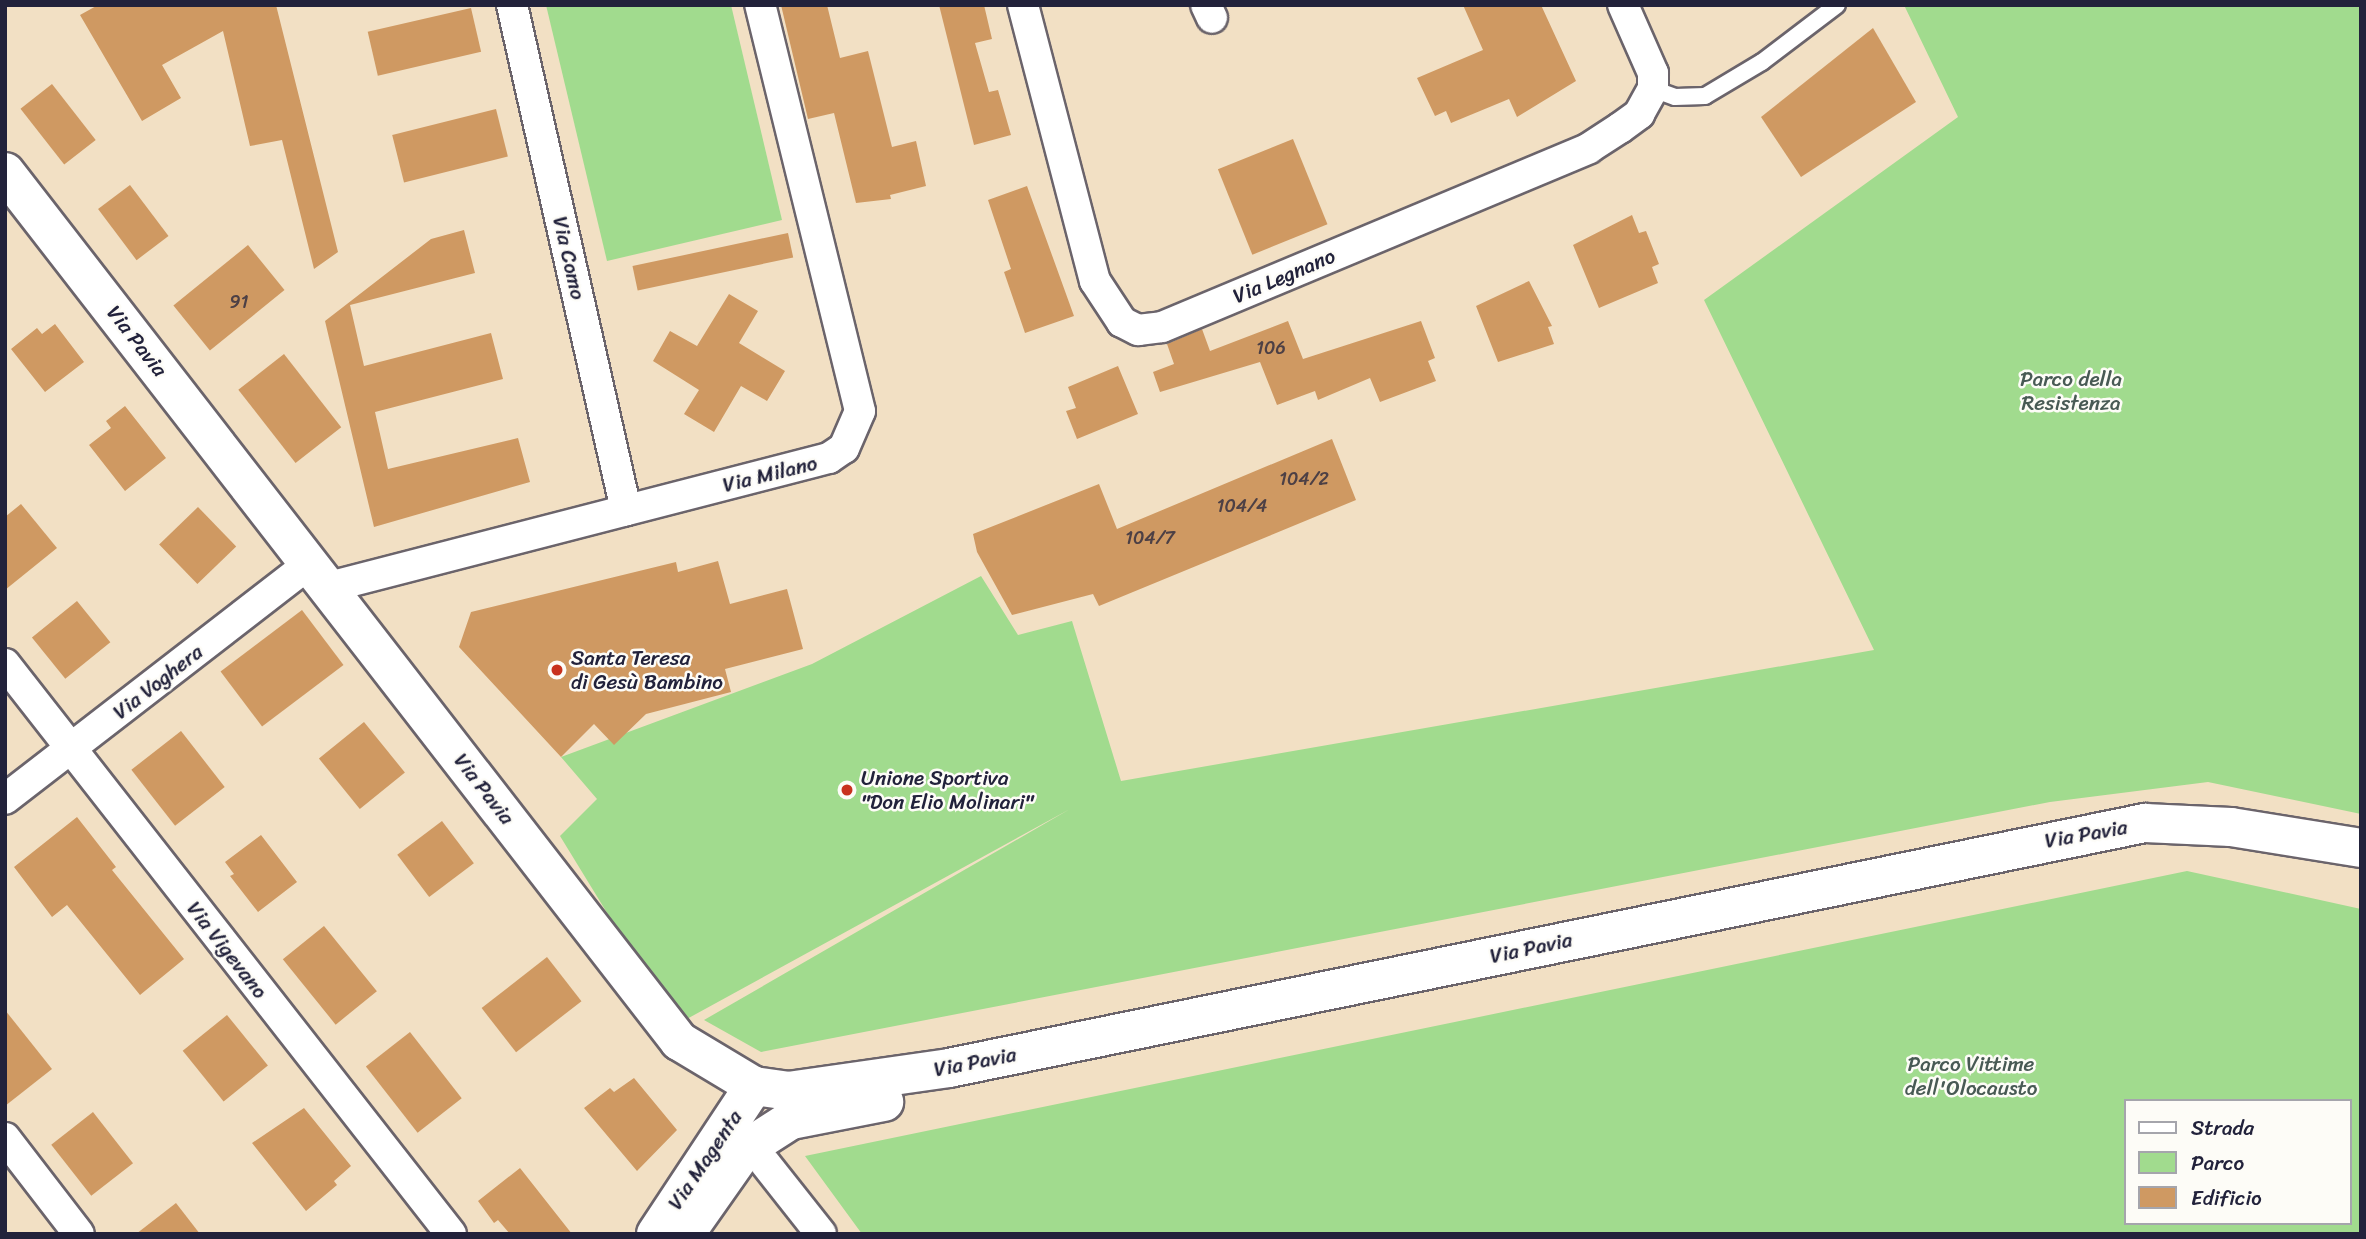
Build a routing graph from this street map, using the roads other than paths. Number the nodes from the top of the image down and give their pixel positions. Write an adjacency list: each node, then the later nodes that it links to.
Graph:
1 (512, 5): 8 (street, Via Como)
2 (760, 5): 8 (street, Via Milano)
3 (1023, 5): 6 (street, Via Legnano)
4 (1623, 5): 6 (street)
5 (1837, 5): 6 (lane)
6 (1653, 89)
7 (5, 172): 9 (street, Via Pavia)
8 (626, 510): 9 (street, Via Milano)
9 (320, 575): 11 (street, Via Voghera); 15 (street, Via Pavia)
10 (5, 664): 11 (street, Via Vigevano)
11 (71, 750): 12 (street, Via Voghera); 19 (street, Via Vigevano)
12 (5, 799)
13 (2361, 848): 14 (street, Via Pavia)
14 (949, 1068): 15 (street, Via Pavia); 21 (street)
15 (754, 1086): 20 (street, Via Magenta)
16 (5, 1139): 18 (street)
17 (765, 1163): 22 (street)
18 (79, 1234)
19 (451, 1234)
20 (656, 1234)
21 (685, 1234)
22 (821, 1234)

